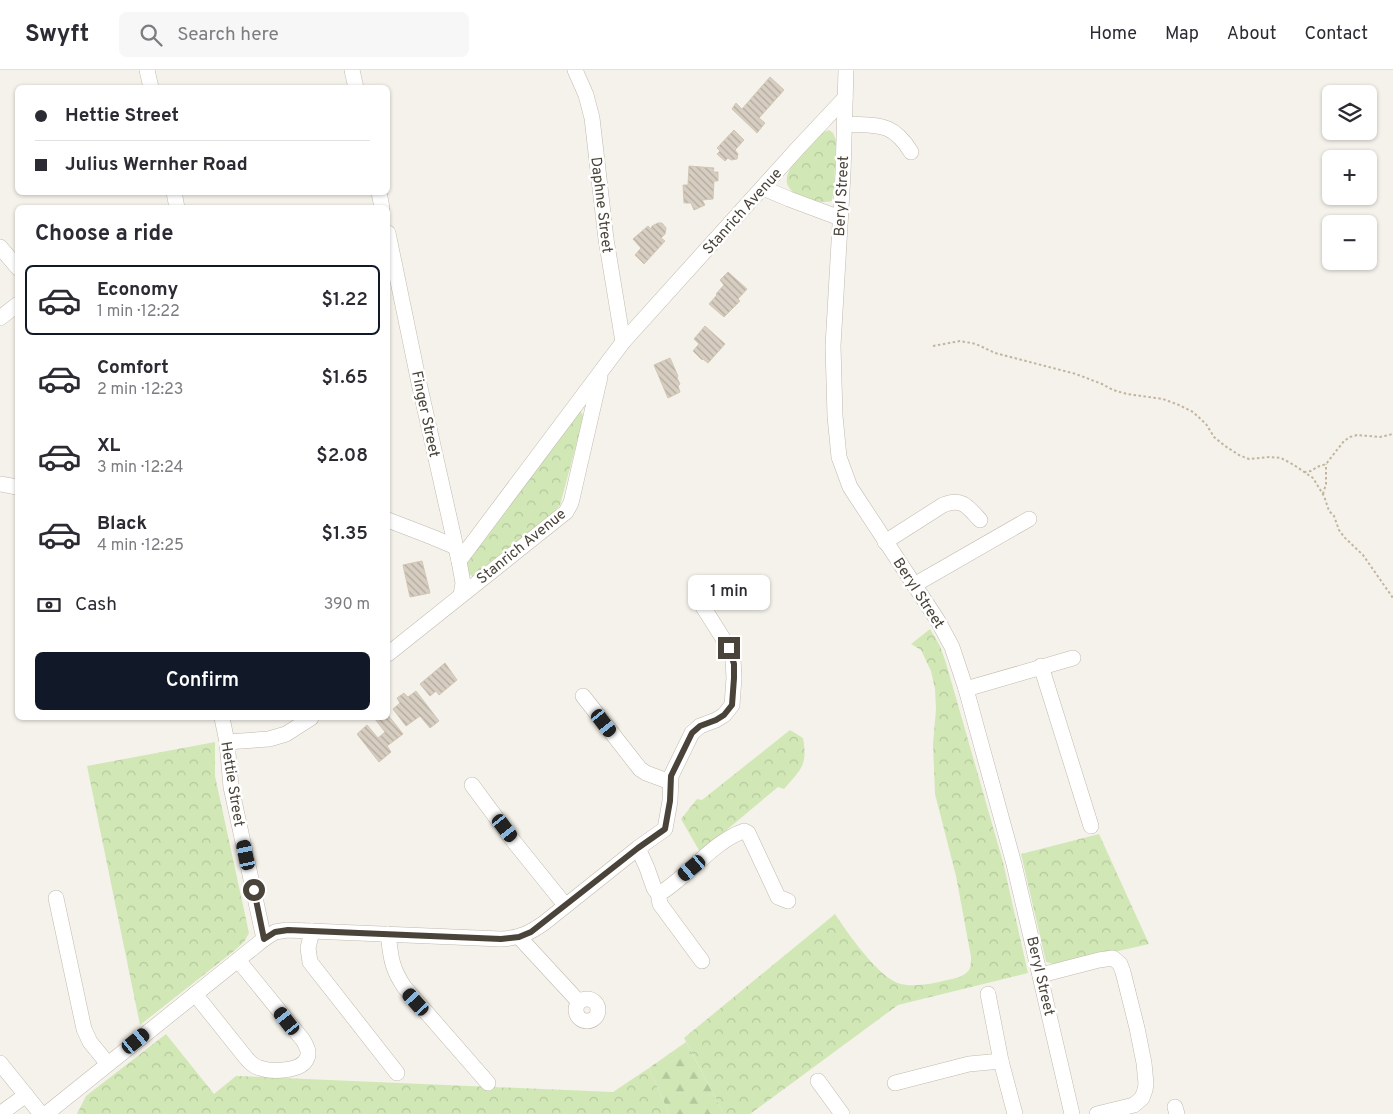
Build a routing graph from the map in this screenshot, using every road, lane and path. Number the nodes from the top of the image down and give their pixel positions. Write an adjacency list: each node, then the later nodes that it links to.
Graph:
1 (148, 70): 5 (street)
2 (352, 70): 6 (street)
3 (575, 70): 17 (street, Daphne Street)
4 (846, 70): 7 (street, Beryl Street)
5 (150, 85)
6 (355, 85)
7 (846, 98): 8 (street, Beryl Street); 10 (street, Stanrich Avenue)
8 (845, 124): 9 (street); 11 (street, Beryl Street)
9 (911, 152)
10 (763, 188): 11 (street); 17 (street, Stanrich Avenue)
11 (840, 218): 29 (street, Beryl Street)
12 (390, 243): 30 (street, Finger Street)
13 (0, 247): 14 (street)
14 (15, 264)
15 (15, 306): 16 (street)
16 (0, 318)
17 (623, 342): 19 (street, Stanrich Avenue)
18 (933, 346): 22 (path)
19 (602, 370): 30 (street, Stanrich Avenue); 32 (street, Stanrich Avenue)
20 (1393, 434): 21 (path)
21 (1326, 464): 22 (path); 25 (path)
22 (1304, 472): 25 (path)
23 (0, 484): 24 (street)
24 (15, 487)
25 (1323, 494): 33 (path)
26 (1029, 518): 31 (street)
27 (980, 520): 29 (street)
28 (390, 521): 30 (street)
29 (885, 542): 31 (street, Beryl Street)
30 (457, 554): 32 (street, Finger Street)
31 (914, 584): 38 (street, Beryl Street)
32 (461, 595): 35 (street, Stanrich Avenue)
33 (1393, 598)
34 (700, 602): 43 (street)
35 (390, 652)
36 (1073, 658): 37 (street)
37 (1041, 666): 38 (street); 45 (street)
38 (966, 689): 57 (street, Beryl Street)
39 (583, 696): 43 (street)
40 (222, 720): 42 (street, Hettie Street)
41 (308, 720): 42 (street)
42 (227, 742): 54 (street, Hettie Street)
43 (670, 782): 46 (street)
44 (472, 784): 50 (street)
45 (1091, 826)
46 (638, 848): 47 (street); 50 (street)
47 (658, 892): 49 (street); 56 (street)
48 (56, 898): 63 (street)
49 (788, 901)
50 (565, 905): 53 (street)
51 (312, 931): 52 (street); 54 (street); 64 (street)
52 (388, 934): 53 (street); 66 (street)
53 (519, 937): 60 (street)
54 (264, 939): 55 (street)
55 (238, 960): 58 (street); 58 (street)
56 (702, 961)
57 (1041, 975): 74 (street, Beryl Street); 75 (street)
58 (195, 994): 63 (street)
59 (988, 994): 61 (street)
60 (579, 1002)
61 (1001, 1061): 67 (street); 73 (street)
62 (0, 1063): 68 (street)
63 (108, 1064): 71 (street)
64 (397, 1073)
65 (818, 1081): 72 (street)
66 (488, 1083)
67 (895, 1083)
68 (26, 1095): 69 (street); 70 (street)
69 (0, 1114)
70 (41, 1114)
71 (46, 1114)
72 (842, 1114)
73 (1014, 1114)
74 (1072, 1114)
75 (1097, 1114)

